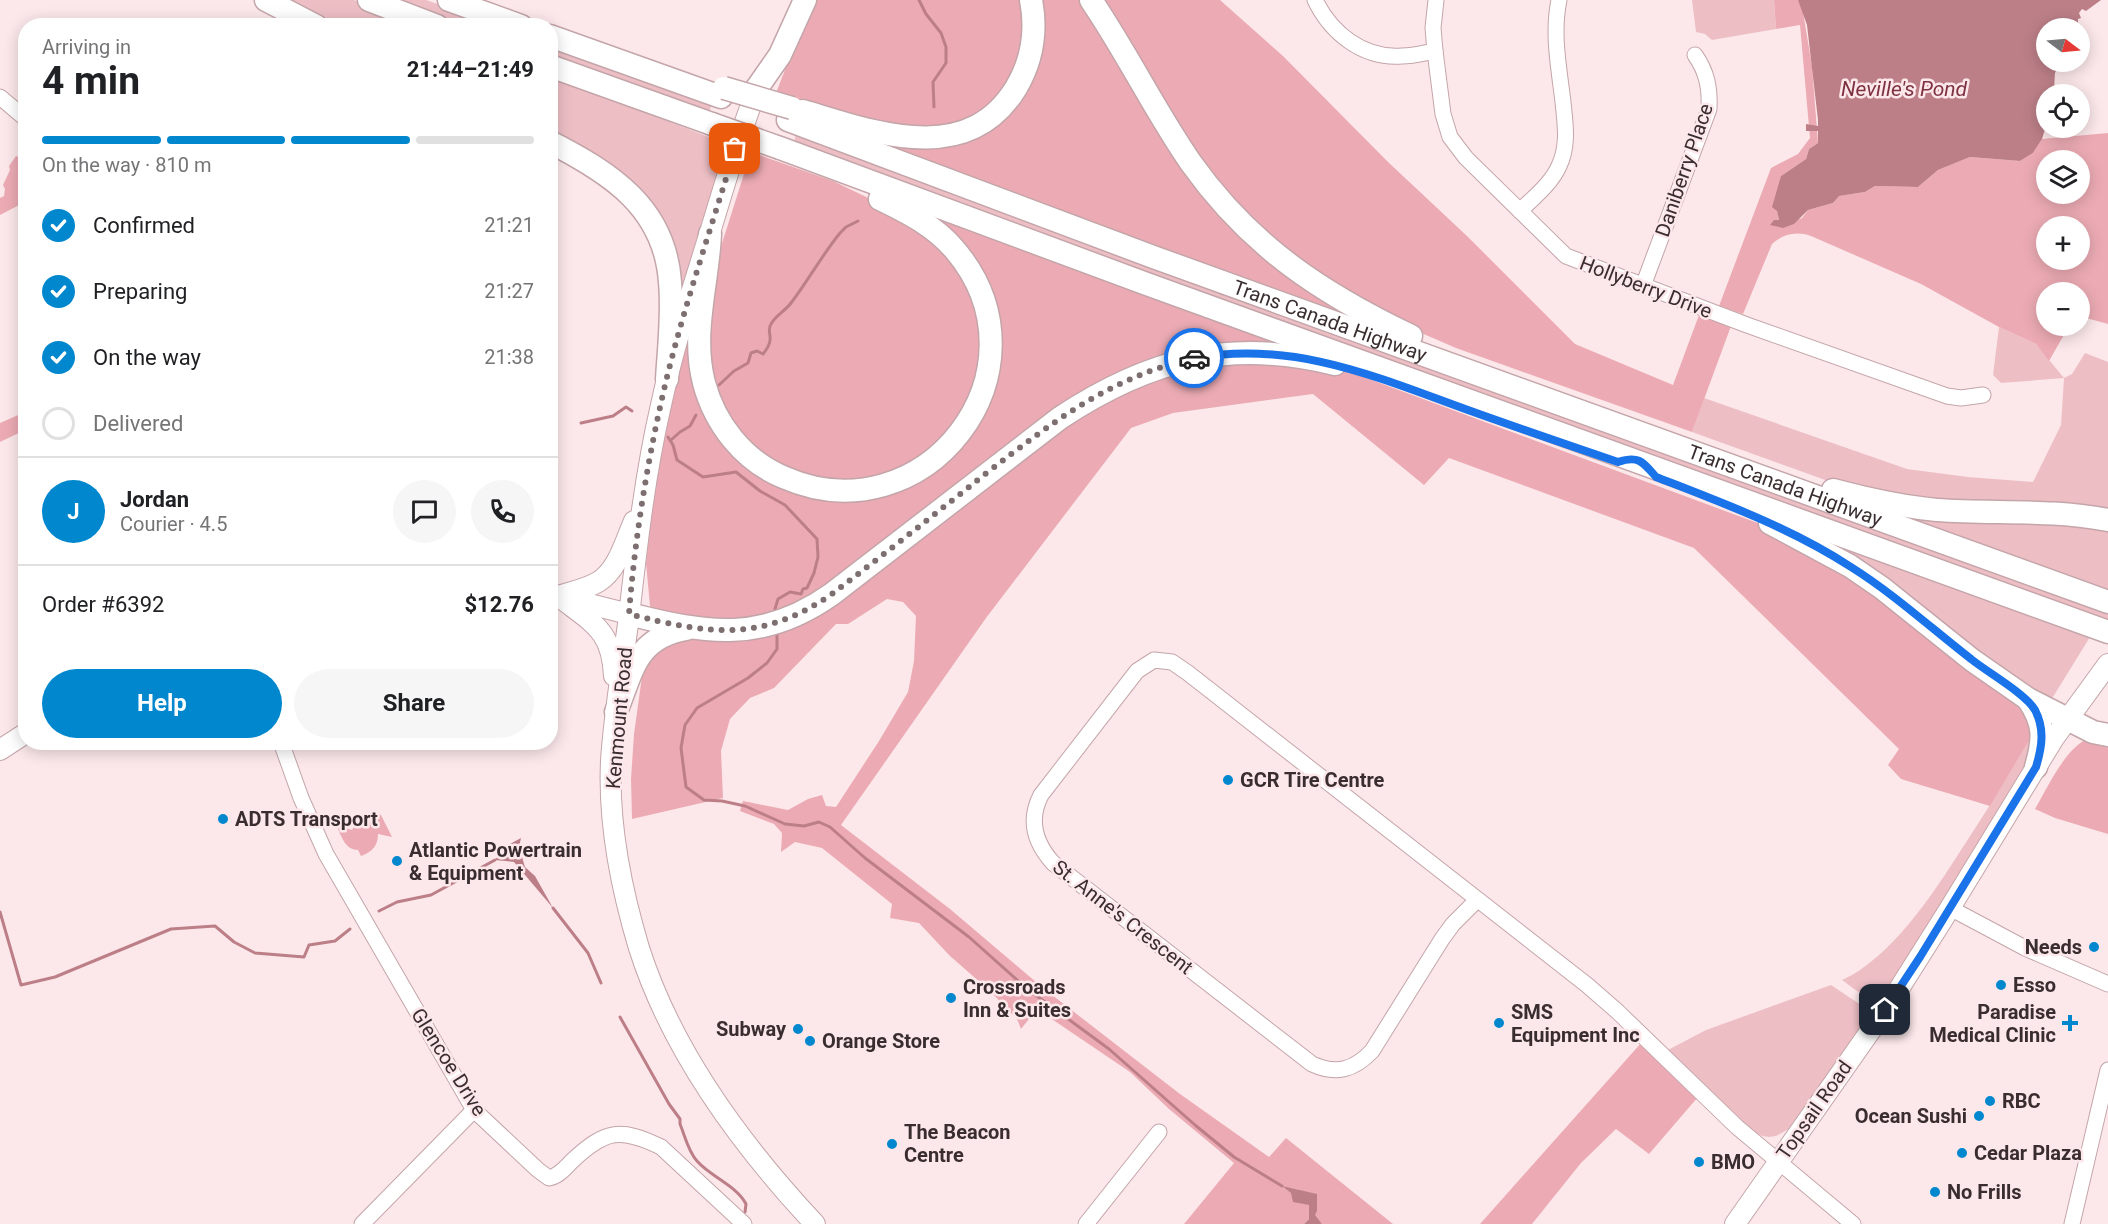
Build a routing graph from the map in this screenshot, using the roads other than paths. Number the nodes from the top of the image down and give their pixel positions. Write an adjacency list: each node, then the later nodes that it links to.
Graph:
1 (266, 0): 11 (highway)
2 (369, 0): 12 (highway)
3 (449, 0): 13 (highway)
4 (793, 0): 18 (main road, Kenmount Road)
5 (805, 0): 18 (highway)
6 (1031, 0): 21 (highway)
7 (1091, 0): 29 (highway)
8 (1315, 0): 15 (street)
9 (1436, 0): 15 (street, Hollyberry Drive)
10 (1559, 0): 24 (street)
11 (300, 18)
12 (415, 18)
13 (499, 18)
14 (558, 39): 21 (highway, Trans Canada Highway)
15 (1435, 51): 24 (street, Hollyberry Drive)
16 (1695, 55): 26 (street, Daniberry Place)
17 (558, 69): 23 (highway, Trans Canada Highway, bridge)
18 (757, 88): 25 (main road, Kenmount Road)
19 (0, 97): 20 (street)
20 (18, 112)
21 (790, 114): 29 (highway, Trans Canada Highway)
22 (558, 146): 27 (highway)
23 (780, 148): 25 (highway); 30 (highway, Trans Canada Highway)
24 (1520, 211): 26 (street, Hollyberry Drive)
25 (710, 234): 27 (main road, Kenmount Road)
26 (1643, 286): 28 (street, Hollyberry Drive)
27 (667, 379): 31 (main road, Kenmount Road)
28 (1983, 395)
29 (1636, 430): 32 (highway); 36 (highway, Trans Canada Highway)
30 (1637, 460): 38 (highway); 39 (highway, Trans Canada Highway); 41 (highway)
31 (643, 502): 33 (main road); 37 (main road, Kenmount Road)
32 (2108, 520)
33 (558, 595)
34 (558, 597): 37 (main road)
35 (558, 599): 42 (main road)
36 (2103, 601)
37 (629, 614): 38 (highway); 42 (main road, Kenmount Road)
38 (694, 627): 42 (highway)
39 (2108, 632)
40 (2108, 664): 43 (main road, Topsail Road)
41 (2028, 699): 43 (highway); 48 (highway)
42 (616, 712): 58 (main road, Kenmount Road)
43 (2066, 718): 44 (highway); 48 (main road, Topsail Road)
44 (2108, 735)
45 (18, 738): 46 (main road)
46 (0, 750)
47 (284, 750): 53 (street, Glencoe Drive)
48 (2036, 767): 50 (main road, Topsail Road)
49 (1477, 900): 49 (street, St. Anne's Crescent); 55 (street, St. Anne's Crescent)
50 (1950, 908): 51 (street); 55 (main road, Topsail Road)
51 (2108, 984)
52 (2108, 1070): 62 (street)
53 (474, 1110): 56 (street); 57 (street, Glencoe Drive)
54 (1159, 1132): 59 (street)
55 (1778, 1162): 60 (main road, Topsail Road); 61 (street, St. Anne's Crescent)
56 (362, 1224)
57 (744, 1224)
58 (815, 1224)
59 (1086, 1224)
60 (1735, 1224)
61 (1853, 1224)
62 (2072, 1224)

